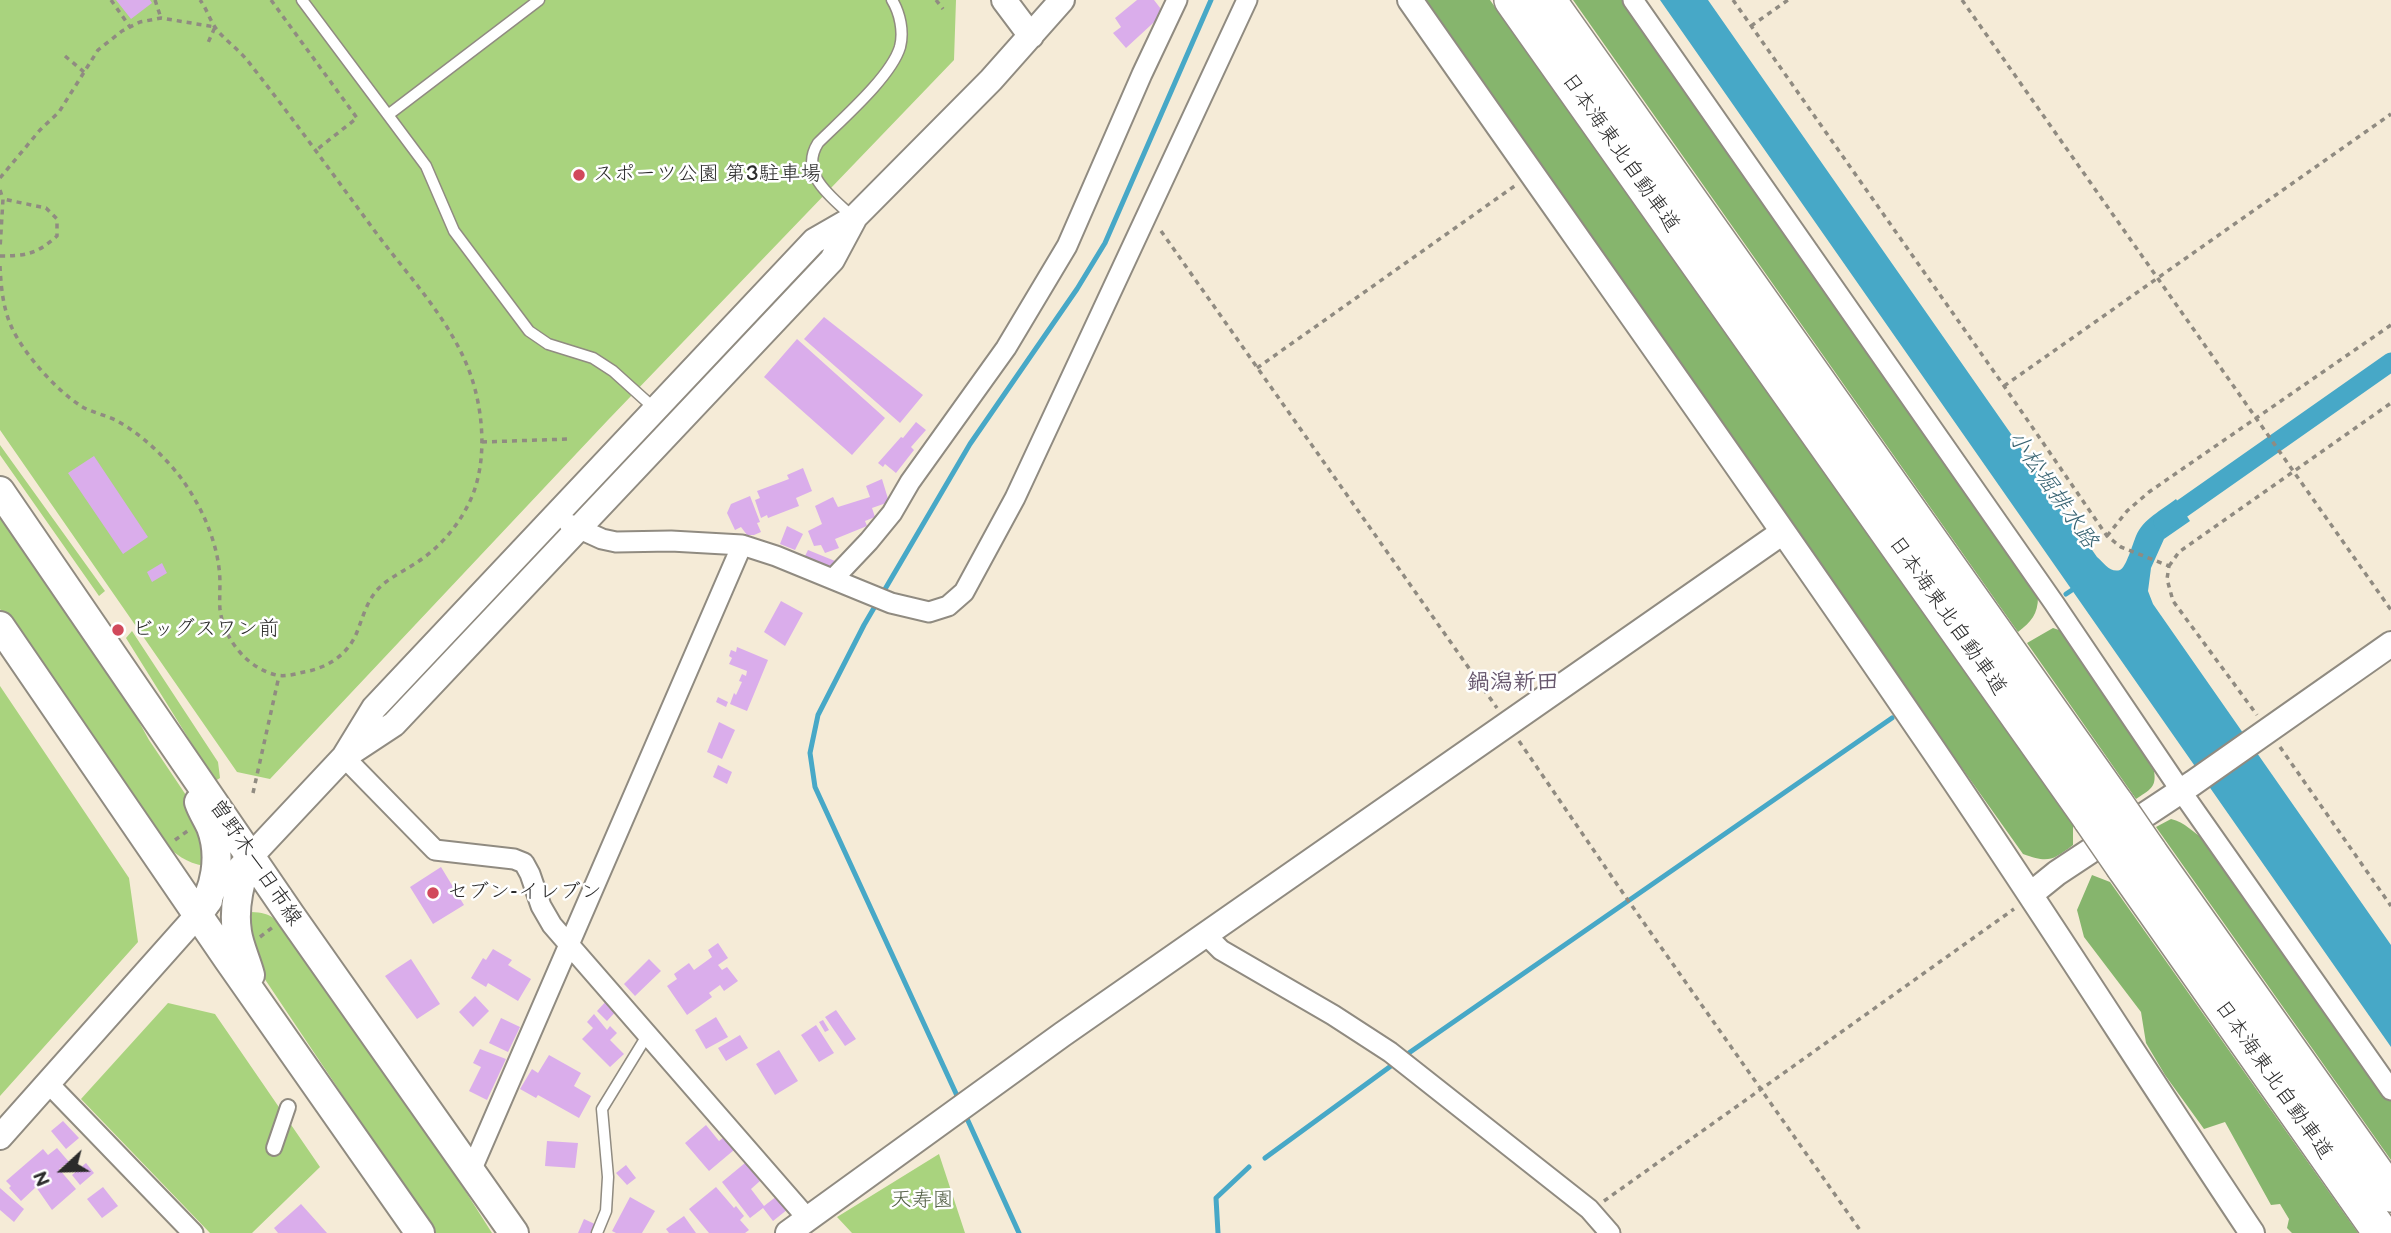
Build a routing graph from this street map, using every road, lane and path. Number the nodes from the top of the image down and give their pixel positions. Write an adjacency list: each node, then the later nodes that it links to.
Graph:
1 (111, 0): 23 (path)
2 (155, 0): 21 (path)
3 (200, 0): 24 (path)
4 (271, 0): 31 (path)
5 (302, 0): 30 (lane)
6 (539, 0): 30 (lane)
7 (892, 0): 37 (lane)
8 (936, 0): 20 (path)
9 (1004, 0): 25 (street)
10 (1062, 0): 25 (street)
11 (1177, 0): 58 (street)
12 (1247, 0): 36 (street)
13 (1410, 0): 32 (street)
14 (1512, 0): 69 (highway, 日本海東北自動車道)
15 (1548, 0): 69 (highway, 日本海東北自動車道)
16 (1633, 0): 67 (street)
17 (1733, 0): 22 (path)
18 (1788, 0): 22 (path)
19 (1962, 0): 41 (path)
20 (943, 9)
21 (161, 18): 23 (path); 24 (path)
22 (1752, 26): 44 (path)
23 (130, 27): 28 (path)
24 (215, 27): 26 (path); 31 (path)
25 (1031, 36): 37 (street)
26 (207, 45)
27 (65, 56): 28 (path)
28 (84, 72): 33 (path)
29 (2391, 114): 41 (path)
30 (388, 115): 46 (lane)
31 (315, 151): 49 (path)
32 (1532, 174): 43 (path); 54 (street)
33 (0, 178)
34 (0, 190): 35 (path)
35 (3, 199): 38 (path); 39 (path)
36 (1149, 214): 43 (path); 58 (street)
37 (854, 218): 46 (street); 53 (street)
38 (0, 249)
39 (0, 256)
40 (0, 266): 62 (path)
41 (2156, 277): 44 (path); 47 (path)
42 (2391, 325): 47 (path)
43 (1257, 368): 63 (path)
44 (2004, 386): 55 (path)
45 (2391, 403): 50 (path)
46 (654, 408): 52 (street)
47 (2256, 418): 50 (path); 55 (path)
48 (569, 439): 49 (path)
49 (482, 442): 62 (path)
50 (2294, 473): 57 (path); 59 (path)
51 (0, 491): 66 (main road, 曽野木一日市線)
52 (554, 518): 53 (street); 65 (street)
53 (578, 528): 56 (street); 65 (street)
54 (1783, 532): 63 (street); 74 (street)
55 (2107, 536): 57 (path)
56 (742, 545): 58 (street); 80 (street)
57 (2169, 566): 64 (path)
58 (837, 581)
59 (2391, 610)
60 (0, 626): 76 (main road)
61 (2391, 644): 64 (street)
62 (279, 676): 68 (path)
63 (1508, 724): 78 (street); 84 (path)
64 (2264, 734): 67 (street); 75 (path)
65 (344, 757): 72 (street); 80 (street)
66 (187, 762): 72 (main road, 曽野木一日市線); 76 (main road)
67 (2187, 787): 74 (street); 85 (street)
68 (253, 793)
69 (2104, 812): 73 (highway, 日本海東北自動車道, bridge)
70 (192, 828): 71 (path)
71 (174, 841)
72 (250, 856): 76 (street); 81 (main road); 89 (main road, 曽野木一日市線)
73 (2136, 859): 90 (highway, 日本海東北自動車道); 100 (highway, 日本海東北自動車道)
74 (2031, 894): 84 (path); 99 (street)
75 (2391, 906)
76 (198, 915): 81 (main road); 83 (street)
77 (281, 922): 79 (path)
78 (1205, 934): 91 (street); 92 (street)
79 (258, 938)
80 (569, 944): 82 (street); 89 (street)
81 (255, 998): 94 (main road)
82 (648, 1034): 92 (street); 96 (lane)
83 (48, 1083): 87 (street); 93 (street)
84 (1760, 1090): 91 (path); 98 (path)
85 (2391, 1090)
86 (288, 1107): 88 (street)
87 (0, 1138)
88 (274, 1148)
89 (471, 1171): 95 (main road, 曽野木一日市線)
90 (2391, 1194)
91 (1591, 1212): 97 (street)
92 (798, 1226)
93 (193, 1233)
94 (420, 1233)
95 (513, 1233)
96 (597, 1233)
97 (1610, 1233)
98 (1862, 1233)
99 (2252, 1233)
100 (2381, 1233)

